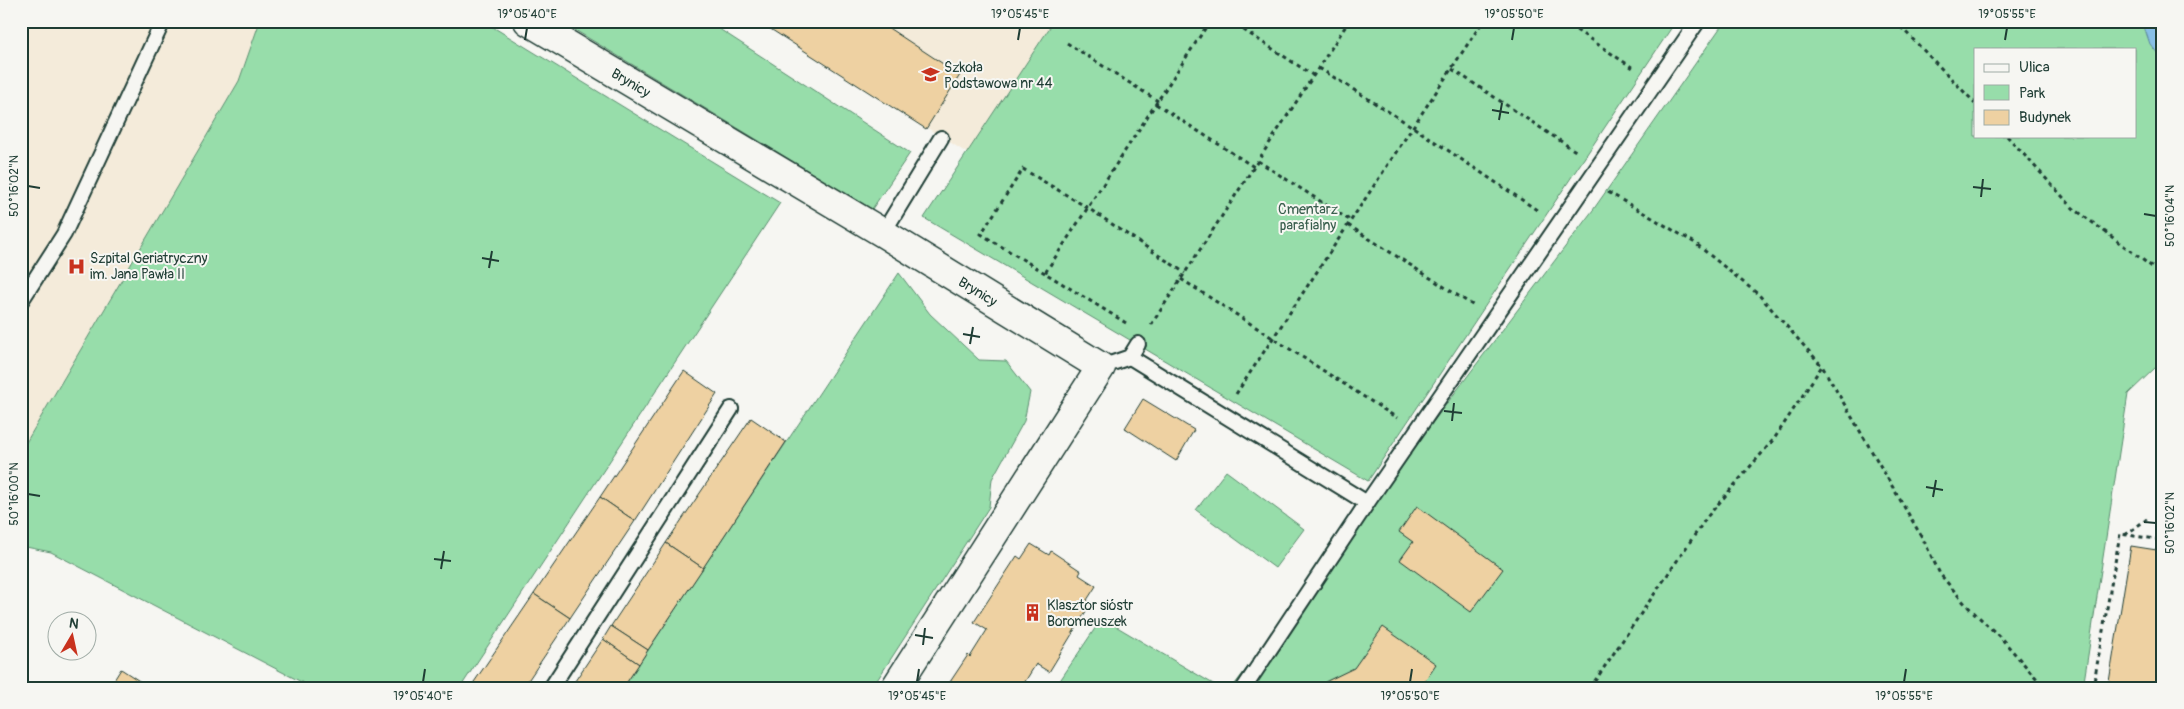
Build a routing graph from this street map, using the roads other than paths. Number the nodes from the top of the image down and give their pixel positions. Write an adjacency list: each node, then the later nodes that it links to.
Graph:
1 (163, 21): 6 (lane)
2 (528, 21): 5 (street, Brynicy)
3 (1698, 21): 11 (lane)
4 (941, 138): 5 (lane)
5 (883, 233): 9 (street, Brynicy)
6 (21, 301)
7 (1142, 339): 8 (lane)
8 (1130, 357): 9 (lane); 11 (lane)
9 (1101, 368): 13 (street)
10 (731, 409): 12 (lane)
11 (1368, 503): 14 (lane)
12 (551, 688)
13 (895, 688)
14 (1244, 688)

